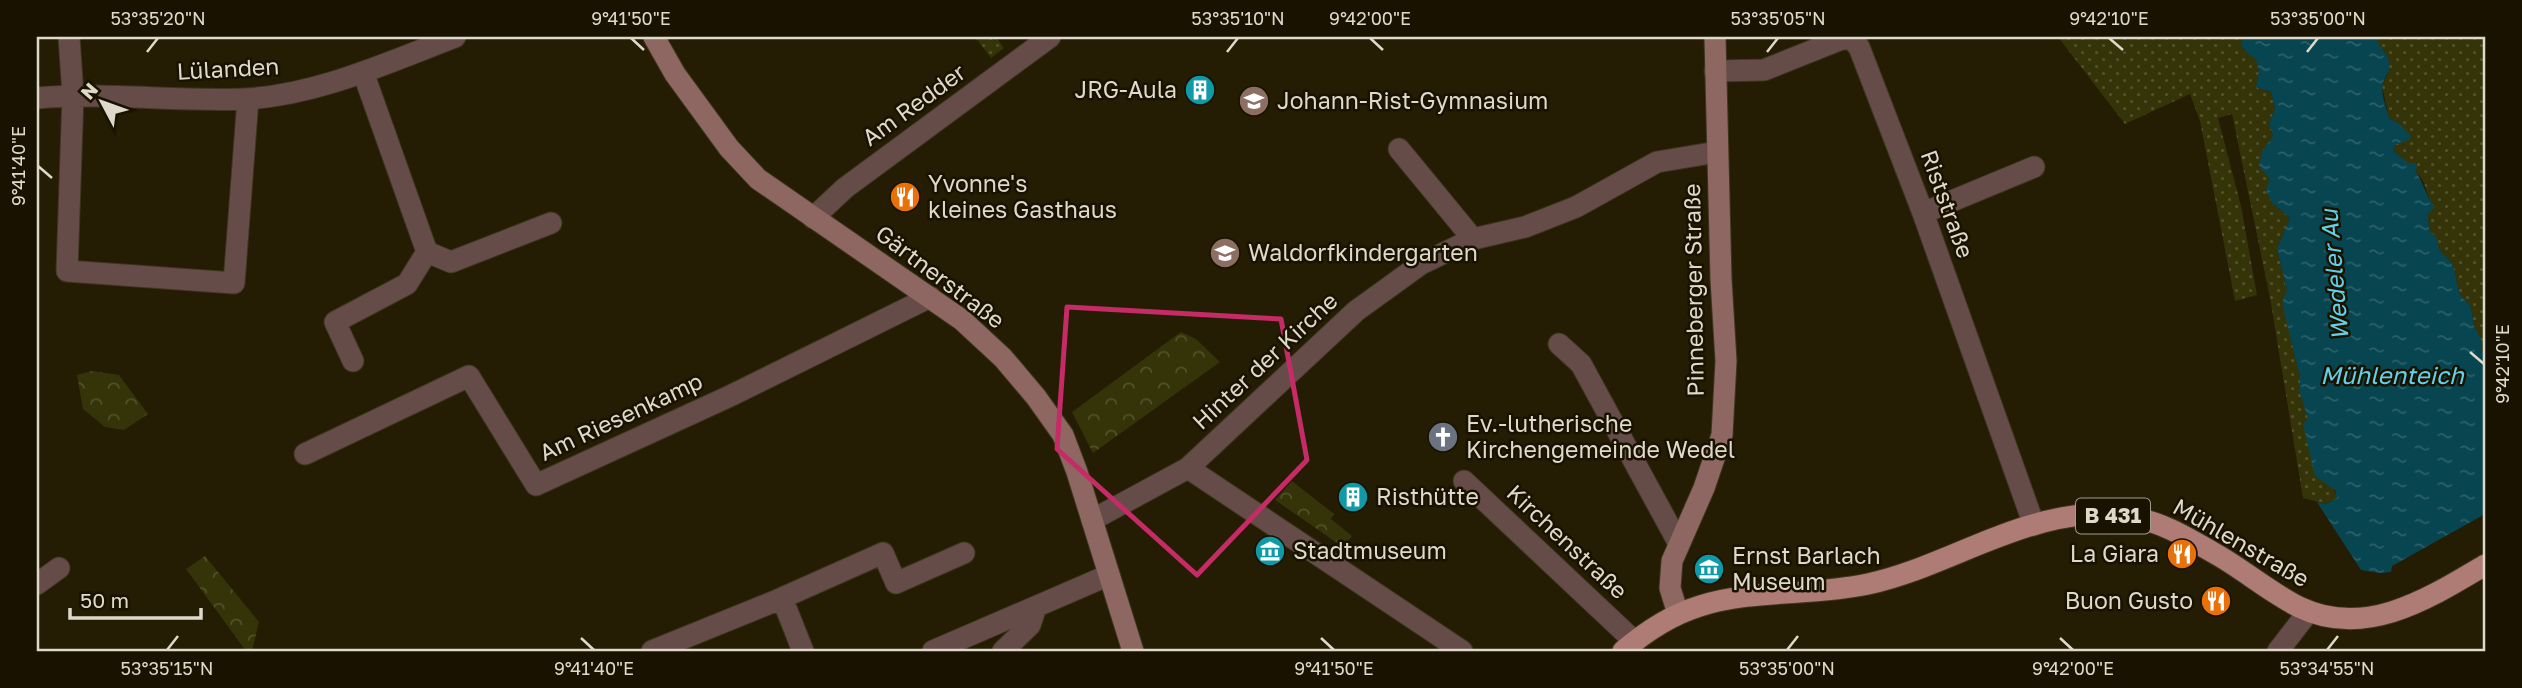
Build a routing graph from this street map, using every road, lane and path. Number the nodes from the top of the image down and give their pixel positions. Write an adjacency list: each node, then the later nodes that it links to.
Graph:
1 (69, 37): 8 (street)
2 (455, 37): 7 (street, Lülanden)
3 (654, 37): 15 (street, Gärtnerstraße)
4 (1050, 37): 15 (street, Am Redder)
5 (1715, 37): 6 (street, Pinneberger Straße)
6 (1715, 71): 12 (street, Pinneberger Straße); 14 (street, Riststraße)
7 (363, 72): 10 (street, Lülanden); 18 (street)
8 (73, 95): 9 (street, Lülanden); 10 (street, Lülanden); 10 (street)
9 (37, 98)
10 (248, 99)
11 (1399, 149): 17 (street)
12 (1717, 152): 17 (street, Hinter der Kirche); 27 (street, Pinneberger Straße)
13 (2034, 167): 14 (street)
14 (1923, 213): 26 (street, Riststraße)
15 (813, 218): 19 (street, Gärtnerstraße)
16 (551, 223): 18 (street)
17 (1473, 239): 23 (street, Hinter der Kirche)
18 (426, 252): 21 (street)
19 (930, 297): 22 (street, Am Riesenkamp); 25 (street, Gärtnerstraße)
20 (1559, 344): 27 (street)
21 (354, 361)
22 (305, 454)
23 (1192, 465): 25 (street, Hinter der Kirche); 43 (street)
24 (1464, 481): 37 (street, Kirchenstraße)
25 (1096, 517): 31 (street, Gärtnerstraße)
26 (2035, 525): 35 (main road, Mühlenstraße / B 431); 36 (main road, Mühlenstraße / B 431)
27 (1678, 542): 36 (street, Pinneberger Straße)
28 (964, 553): 33 (street)
29 (2485, 565): 35 (main road, Mühlenstraße / B 431)
30 (59, 568): 32 (street)
31 (1109, 575): 34 (street); 42 (street, Gärtnerstraße)
32 (37, 584)
33 (782, 598): 38 (street); 39 (street)
34 (1037, 607): 40 (street); 41 (street)
35 (2309, 611): 44 (street)
36 (1678, 614): 37 (main road, B 431)
37 (1629, 646)
38 (652, 651)
39 (803, 651)
40 (933, 651)
41 (1003, 651)
42 (1133, 651)
43 (1462, 651)
44 (2278, 651)

